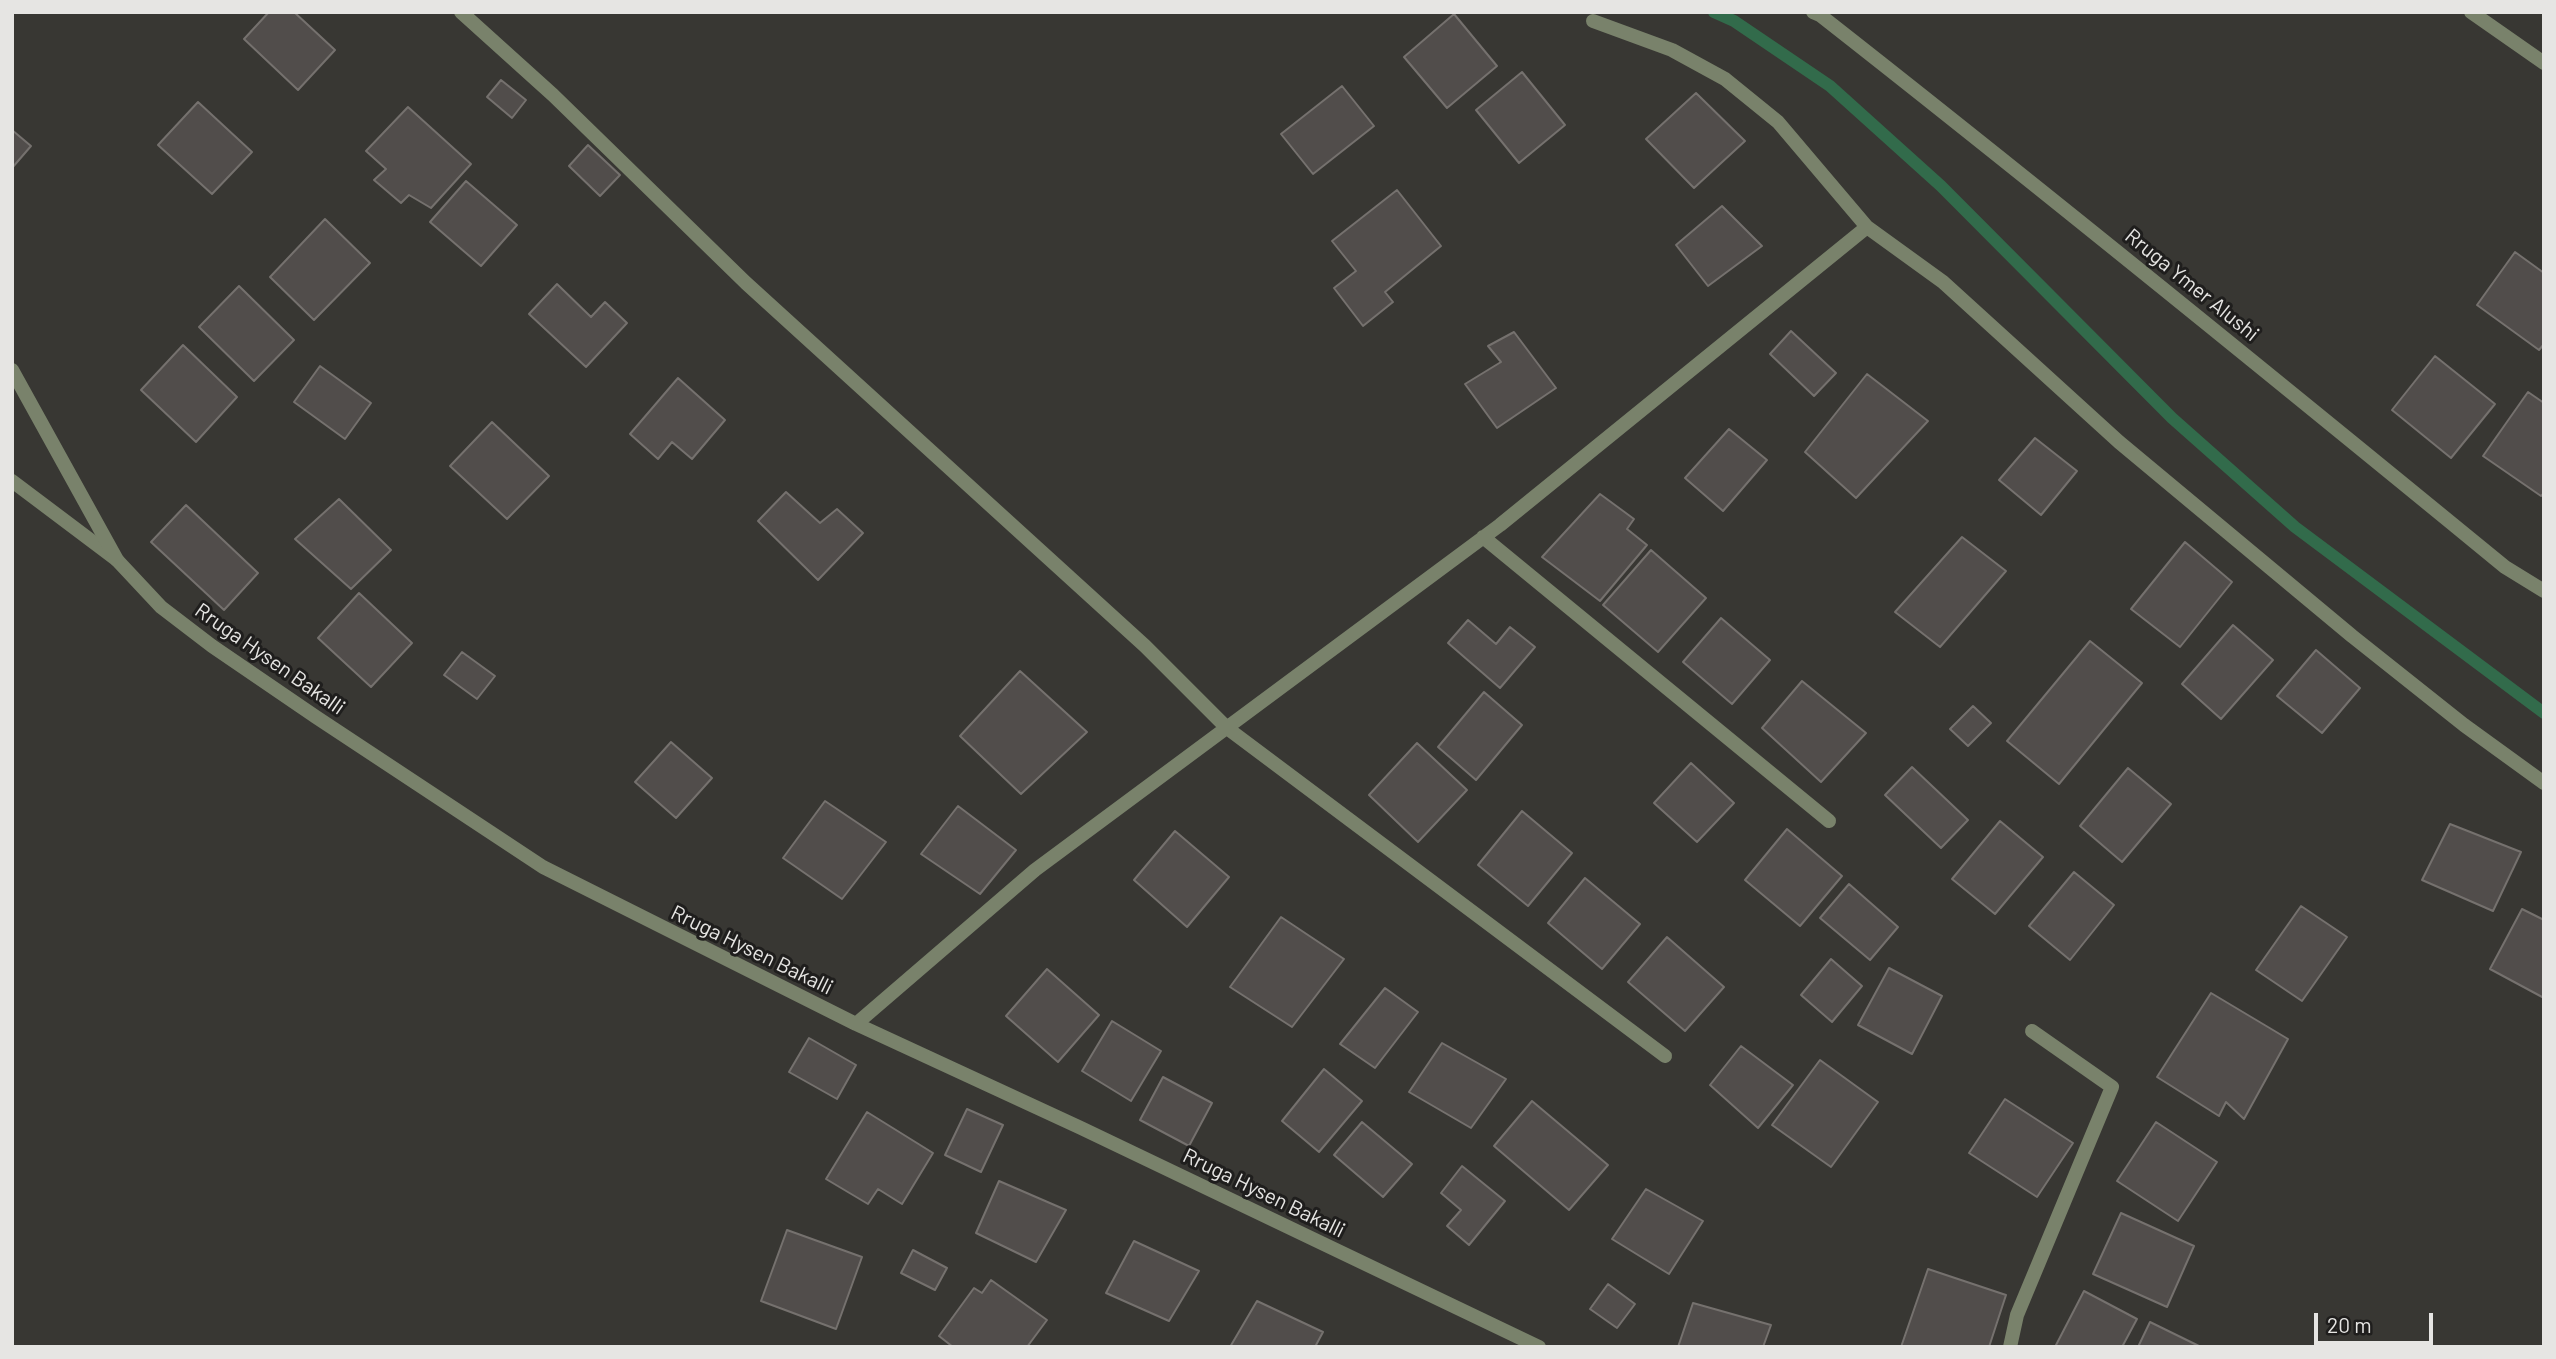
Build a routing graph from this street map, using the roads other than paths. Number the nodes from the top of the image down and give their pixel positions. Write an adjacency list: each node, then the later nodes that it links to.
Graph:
1 (461, 12): 12 (street)
2 (1813, 12): 11 (street, Rruga Ymer Alushi)
3 (2471, 12): 5 (street)
4 (1593, 21): 6 (street)
5 (2544, 63)
6 (1867, 227): 9 (street); 13 (street)
7 (12, 370): 10 (street)
8 (12, 481): 10 (street, Rruga Hysen Bakalli)
9 (1483, 537): 12 (street); 14 (street)
10 (117, 559): 15 (street, Rruga Hysen Bakalli)
11 (2544, 591)
12 (1227, 728): 15 (street); 17 (street)
13 (2544, 783)
14 (1829, 821)
15 (856, 1024): 18 (street, Rruga Hysen Bakalli)
16 (2032, 1031): 19 (street)
17 (1665, 1056)
18 (1539, 1347)
19 (2010, 1347)

